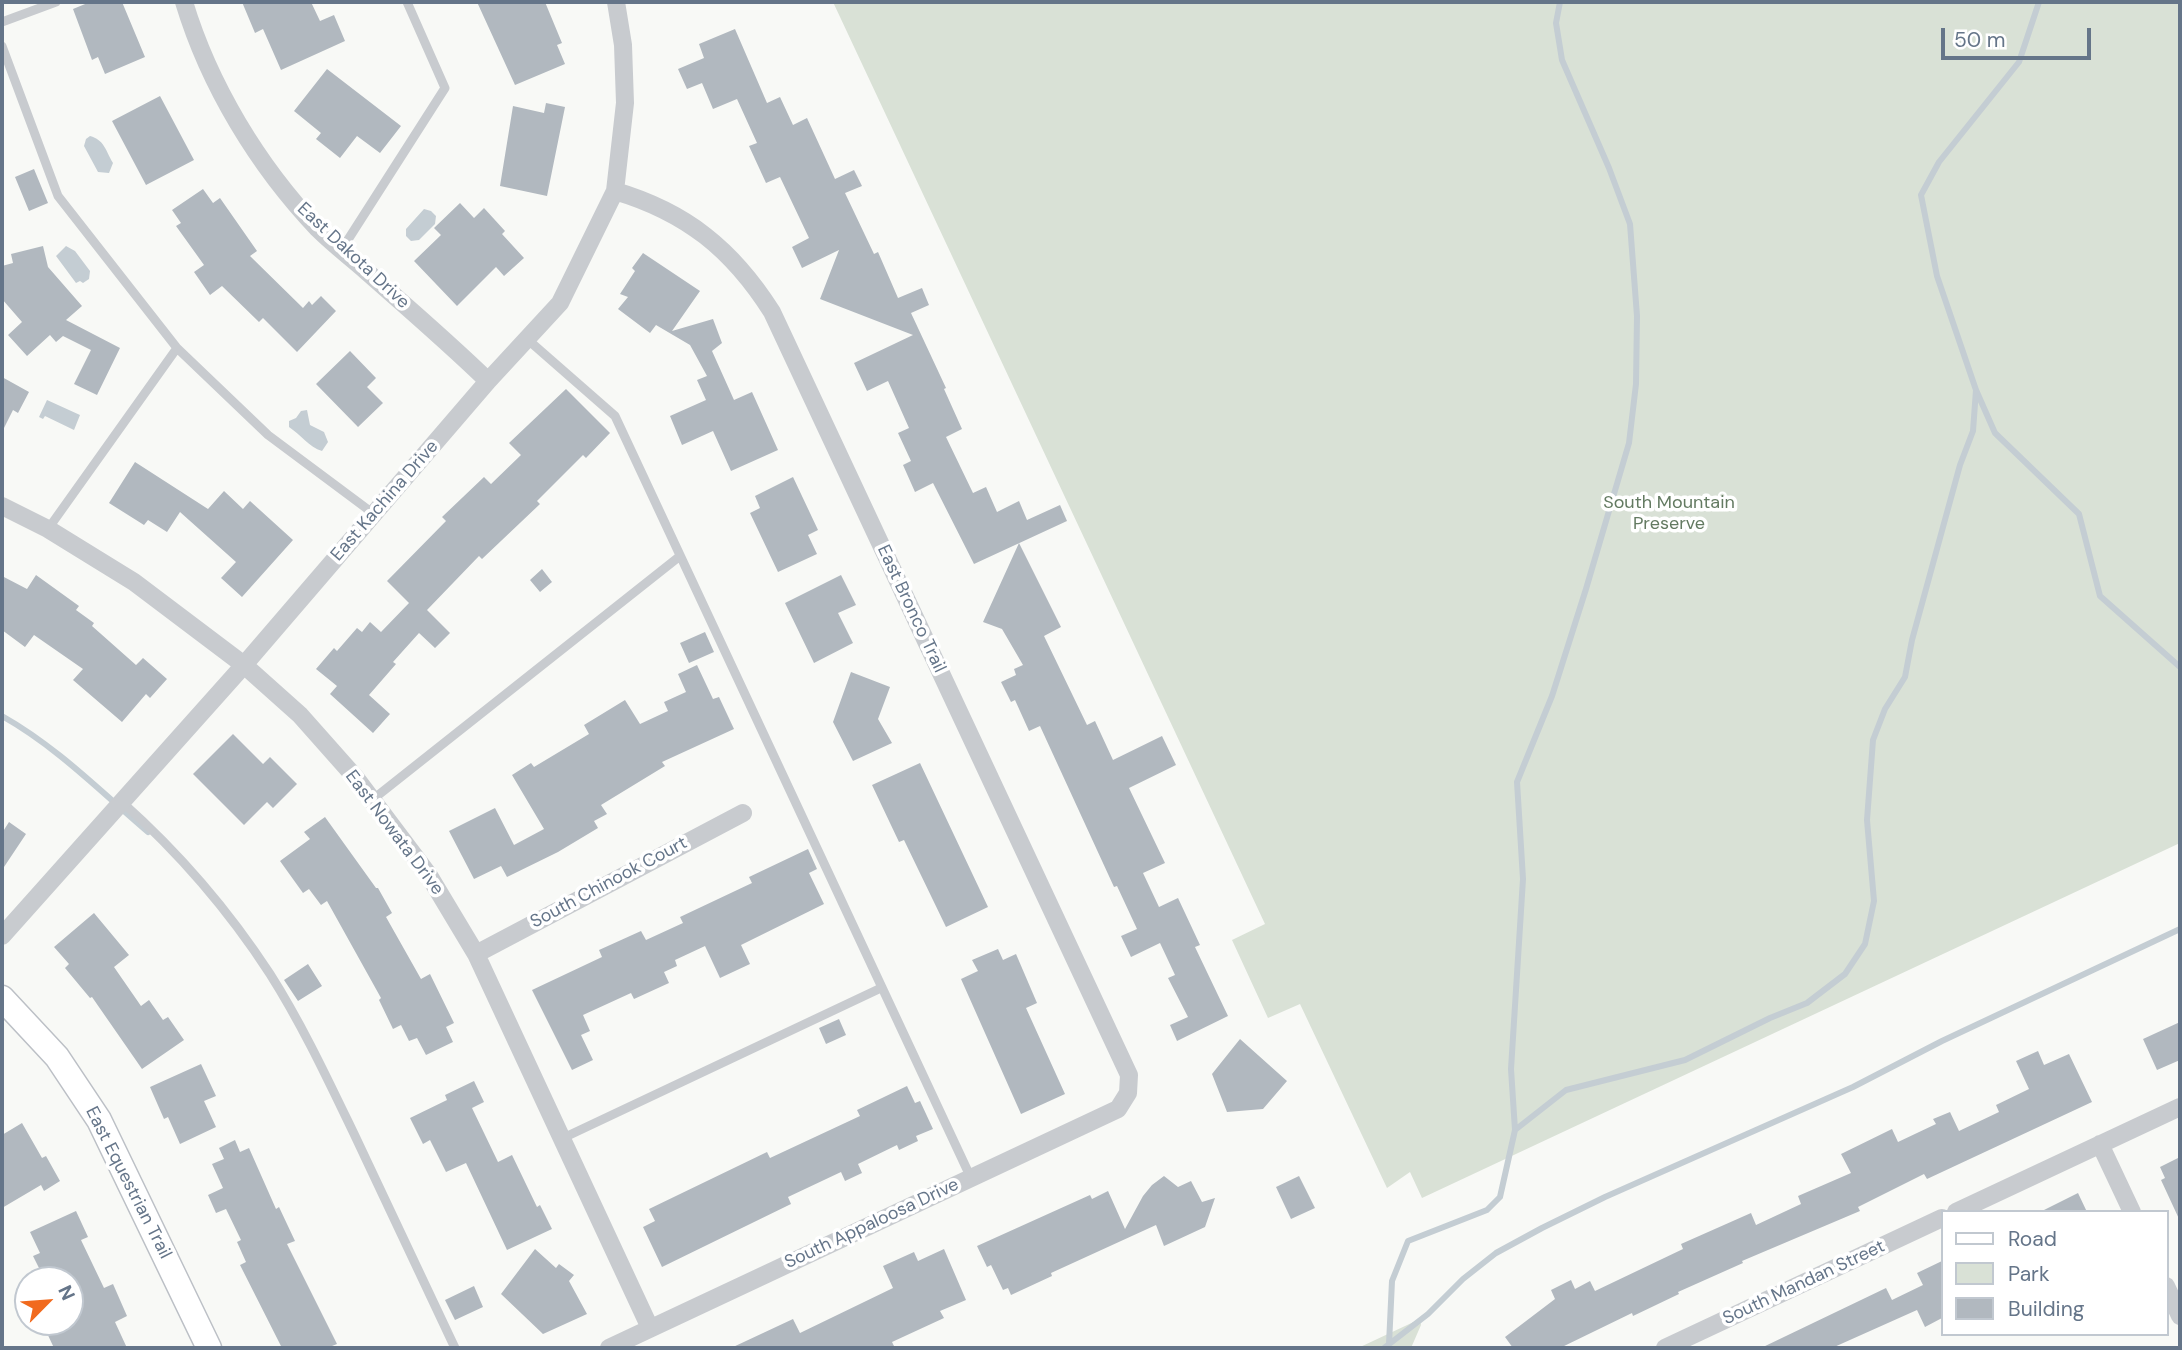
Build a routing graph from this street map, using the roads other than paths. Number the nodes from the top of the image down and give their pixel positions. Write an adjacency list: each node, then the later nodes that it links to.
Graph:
1 (56, 2): 5 (lane)
2 (184, 2): 8 (street, East Dakota Drive)
3 (407, 2): 8 (lane)
4 (616, 2): 7 (street, East Kachina Drive)
5 (2, 22)
6 (2, 46): 10 (lane)
7 (615, 191): 9 (street, East Kachina Drive); 24 (street, East Bronco Trail)
8 (342, 249): 11 (street, East Dakota Drive)
9 (527, 338): 11 (street, East Kachina Drive); 15 (lane)
10 (177, 348): 13 (lane); 14 (lane)
11 (488, 382): 13 (street, East Kachina Drive)
12 (2, 506): 14 (street, East Nowata Drive)
13 (374, 514): 16 (street, East Kachina Drive)
14 (48, 529): 16 (street, East Nowata Drive)
15 (680, 556): 17 (lane); 22 (lane)
16 (244, 664): 17 (street, East Nowata Drive); 18 (street, East Kachina Drive)
17 (372, 800): 21 (street, East Nowata Drive)
18 (122, 802): 20 (street, East Kachina Drive); 36 (lane)
19 (743, 813): 21 (street, South Chinook Court)
20 (2, 936)
21 (476, 954): 26 (street, East Nowata Drive)
22 (881, 988): 26 (lane); 28 (lane)
23 (2, 998): 35 (street, East Equestrian Trail)
24 (1128, 1093): 28 (street, South Appaloosa Drive)
25 (2180, 1107): 27 (street)
26 (561, 1139): 34 (street, East Nowata Drive)
27 (2100, 1144): 29 (street); 30 (street)
28 (971, 1178): 34 (street, South Appaloosa Drive)
29 (1960, 1210)
30 (2131, 1210)
31 (1940, 1219): 38 (street, South Mandan Street)
32 (2168, 1290): 33 (street)
33 (2180, 1316)
34 (650, 1328): 37 (street, South Appaloosa Drive)
35 (209, 1348)
36 (455, 1348)
37 (609, 1348)
38 (1665, 1348)

